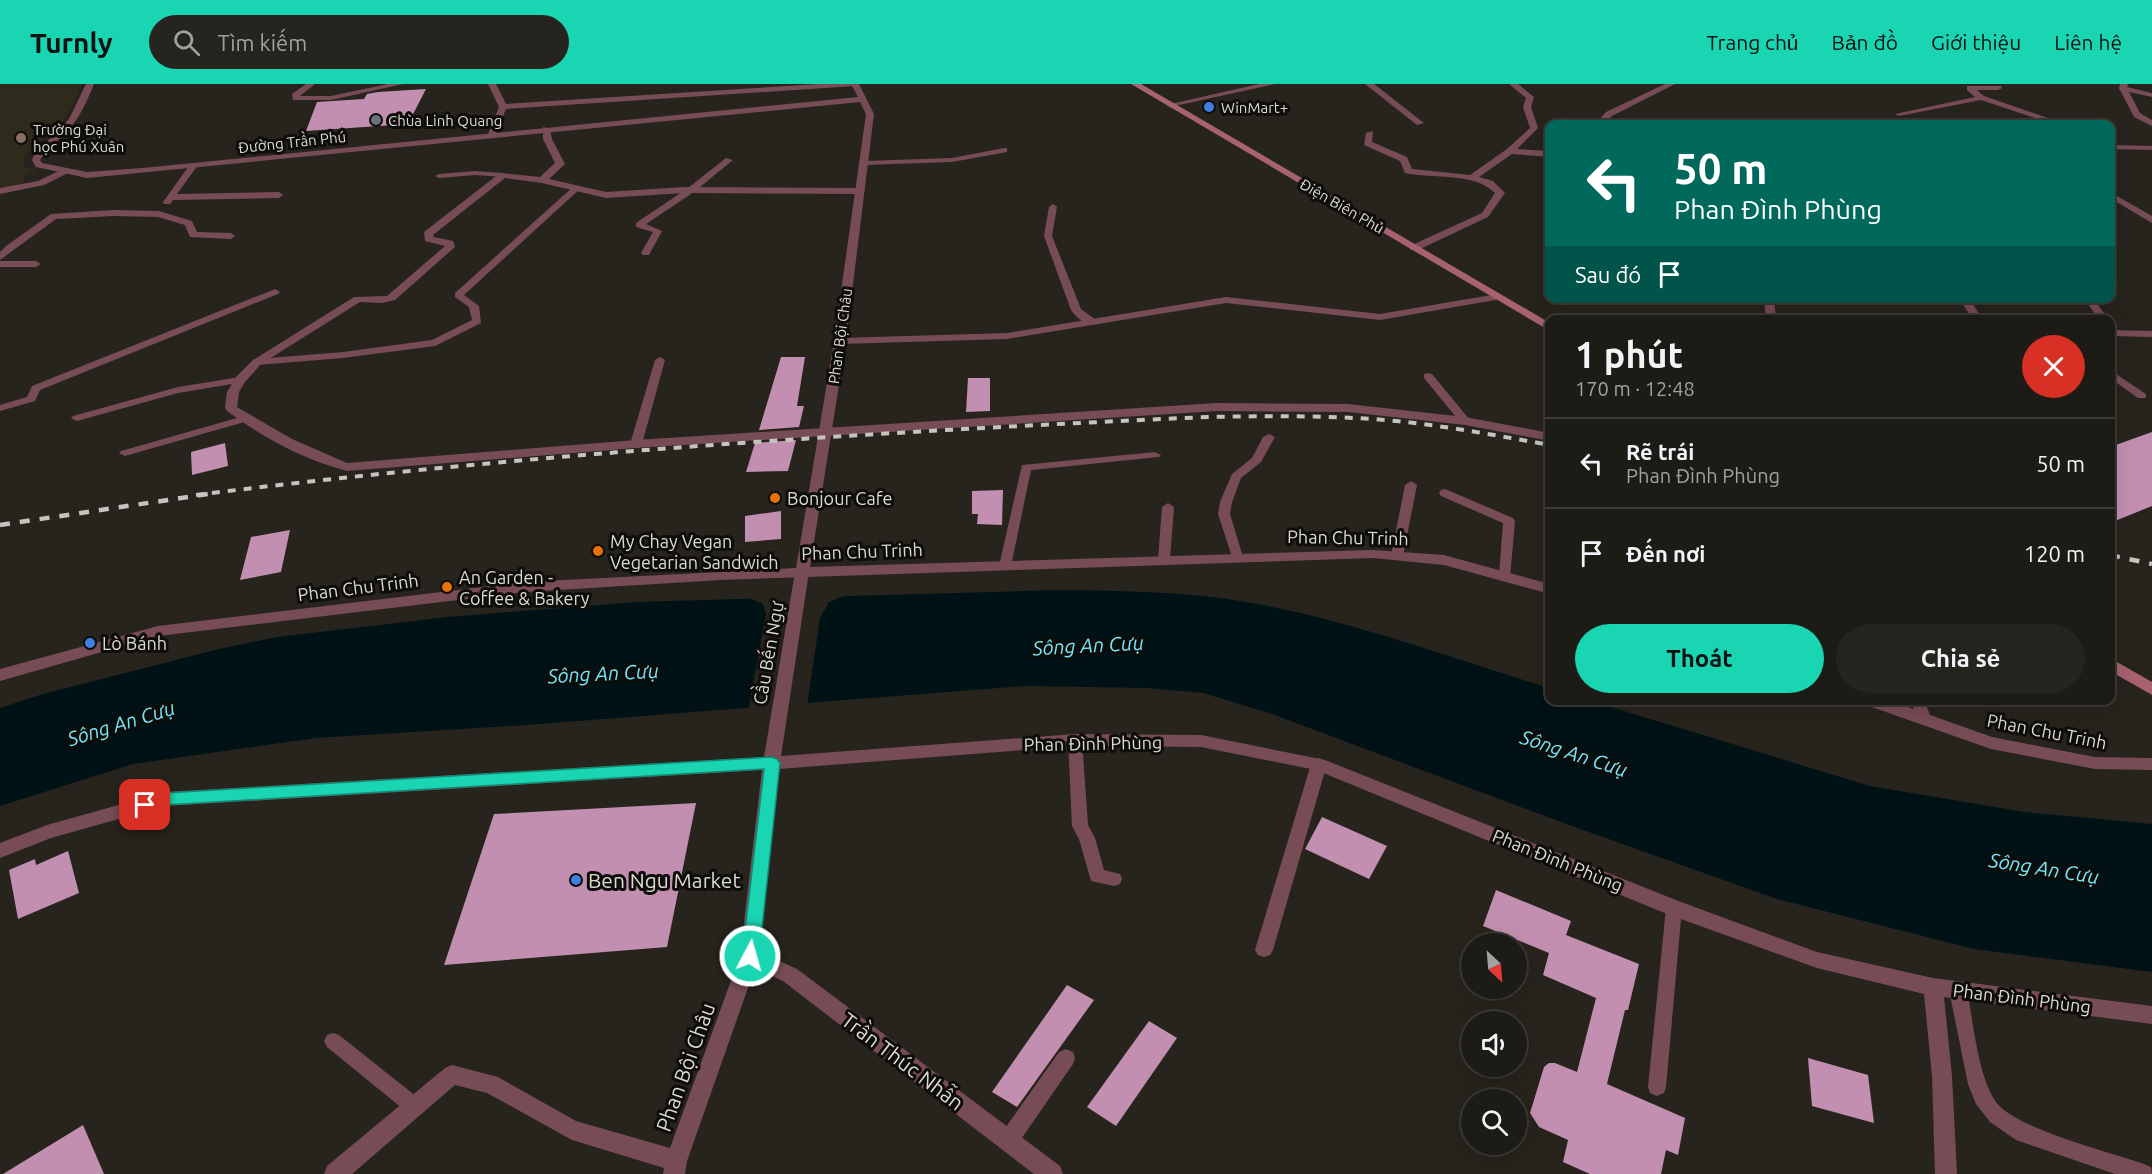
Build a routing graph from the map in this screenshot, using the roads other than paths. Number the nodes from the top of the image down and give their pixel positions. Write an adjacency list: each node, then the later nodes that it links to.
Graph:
1 (90, 84): 36 (street, Đường Trần Phú)
2 (311, 84): 3 (lane)
3 (399, 84)
4 (492, 84): 17 (street)
5 (855, 84): 15 (street, Phan Bội Châu); 17 (street)
6 (1135, 84): 16 (main road, Điện Biên Phủ)
7 (1271, 84): 16 (street)
8 (1370, 84): 21 (lane)
9 (1513, 84): 31 (street)
10 (1671, 84): 19 (street)
11 (2124, 86): 13 (lane); 22 (street)
12 (1998, 87): 14 (lane)
13 (2152, 95)
14 (1981, 98): 18 (lane); 20 (lane)
15 (864, 99): 23 (street, Đường Trần Phú); 34 (street, Phan Bội Châu)
16 (1170, 105): 53 (main road, Điện Biên Phủ)
17 (503, 107): 25 (street)
18 (1899, 114)
19 (1603, 120)
20 (2047, 120)
21 (1420, 123)
22 (2152, 123)
23 (546, 129): 25 (street, Đường Trần Phú); 40 (street)
24 (1370, 133): 39 (street)
25 (492, 134): 35 (street, Đường Trần Phú)
26 (2115, 139): 28 (lane)
27 (2115, 147): 28 (lane)
28 (2127, 147): 29 (lane)
29 (2152, 148)
30 (1004, 150): 34 (lane)
31 (1510, 151): 32 (street); 39 (street)
32 (1545, 154)
33 (729, 160): 42 (lane)
34 (864, 163): 44 (street, Phan Bội Châu)
35 (194, 165): 36 (street, Đường Trần Phú); 46 (lane)
36 (65, 171): 43 (street)
37 (503, 175): 38 (lane); 40 (street); 66 (street)
38 (439, 176)
39 (1472, 178): 53 (street)
40 (542, 180): 41 (street)
41 (577, 188): 42 (street); 66 (lane)
42 (691, 190): 44 (street); 54 (lane)
43 (0, 191)
44 (860, 191): 64 (street, Phan Bội Châu)
45 (279, 195): 46 (lane)
46 (171, 197): 49 (lane)
47 (2115, 197): 50 (lane)
48 (1053, 207): 60 (lane)
49 (159, 214): 51 (lane); 52 (lane)
50 (2152, 220)
51 (231, 236)
52 (4, 248): 55 (lane)
53 (1414, 248): 59 (main road, Điện Biên Phủ)
54 (646, 253)
55 (0, 257)
56 (0, 264): 57 (lane)
57 (36, 264)
58 (275, 292): 71 (lane)
59 (1497, 297): 60 (street); 61 (main road, Điện Biên Phủ)
60 (1092, 322): 64 (street)
61 (1545, 325)
62 (2115, 331): 63 (street)
63 (2152, 334)
64 (840, 341): 75 (street, Phan Bội Châu)
65 (660, 360): 78 (lane)
66 (257, 362): 69 (street)
67 (1428, 376): 74 (lane)
68 (2115, 377): 70 (lane)
69 (240, 380): 72 (lane); 73 (street)
70 (2142, 396)
71 (0, 408)
72 (77, 418)
73 (244, 419): 78 (street); 79 (lane)
74 (1465, 421): 75 (street); 77 (street)
75 (826, 432): 78 (street); 88 (street, Phan Bội Châu)
76 (1269, 436): 85 (lane)
77 (1545, 436)
78 (636, 444)
79 (125, 453)
80 (1155, 455): 87 (lane)
81 (1411, 485): 84 (lane)
82 (1445, 493): 89 (lane)
83 (1168, 507): 86 (lane)
84 (1397, 556): 85 (street, Phan Chu Trinh); 89 (street, Phan Chu Trinh)
85 (1237, 557): 86 (street, Phan Chu Trinh)
86 (1164, 559): 87 (street, Phan Chu Trinh)
87 (1005, 566): 88 (street, Phan Chu Trinh)
88 (802, 572): 91 (street, Phan Bội Châu); 93 (street, Phan Chu Trinh)
89 (1505, 575): 90 (street, Phan Chu Trinh)
90 (1545, 587)
91 (799, 590): 99 (street, Cầu Bến Ngự)
92 (2115, 666): 94 (main road)
93 (0, 675)
94 (2152, 689)
95 (1883, 705): 97 (street, Phan Chu Trinh)
96 (1919, 705): 97 (lane)
97 (1925, 720): 101 (street, Phan Chu Trinh)
98 (1076, 740): 99 (street, Phan Đình Phùng); 100 (street, Phan Đình Phùng); 103 (lane)
99 (772, 763): 102 (street, Phan Đình Phùng); 106 (street, Phan Bội Châu)
100 (1319, 764): 104 (street, Phan Đình Phùng); 105 (lane)
101 (2152, 764)
102 (0, 851)
103 (1114, 879)
104 (1674, 908): 107 (street, Phan Đình Phùng); 112 (lane)
105 (1264, 950)
106 (750, 956): 114 (street, Trần Thúc Nhẫn); 115 (street, Phan Bội Châu)
107 (1934, 987): 108 (street, Phan Đình Phùng); 118 (street)
108 (1958, 990): 109 (street, Phan Đình Phùng); 119 (lane)
109 (2152, 1015)
110 (333, 1041): 113 (lane)
111 (1066, 1058): 114 (lane)
112 (1657, 1087)
113 (415, 1107): 115 (street); 116 (street)
114 (1008, 1140): 117 (street, Trần Thúc Nhẫn)
115 (675, 1168)
116 (335, 1174)
117 (1052, 1174)
118 (1946, 1174)
119 (2144, 1174)

